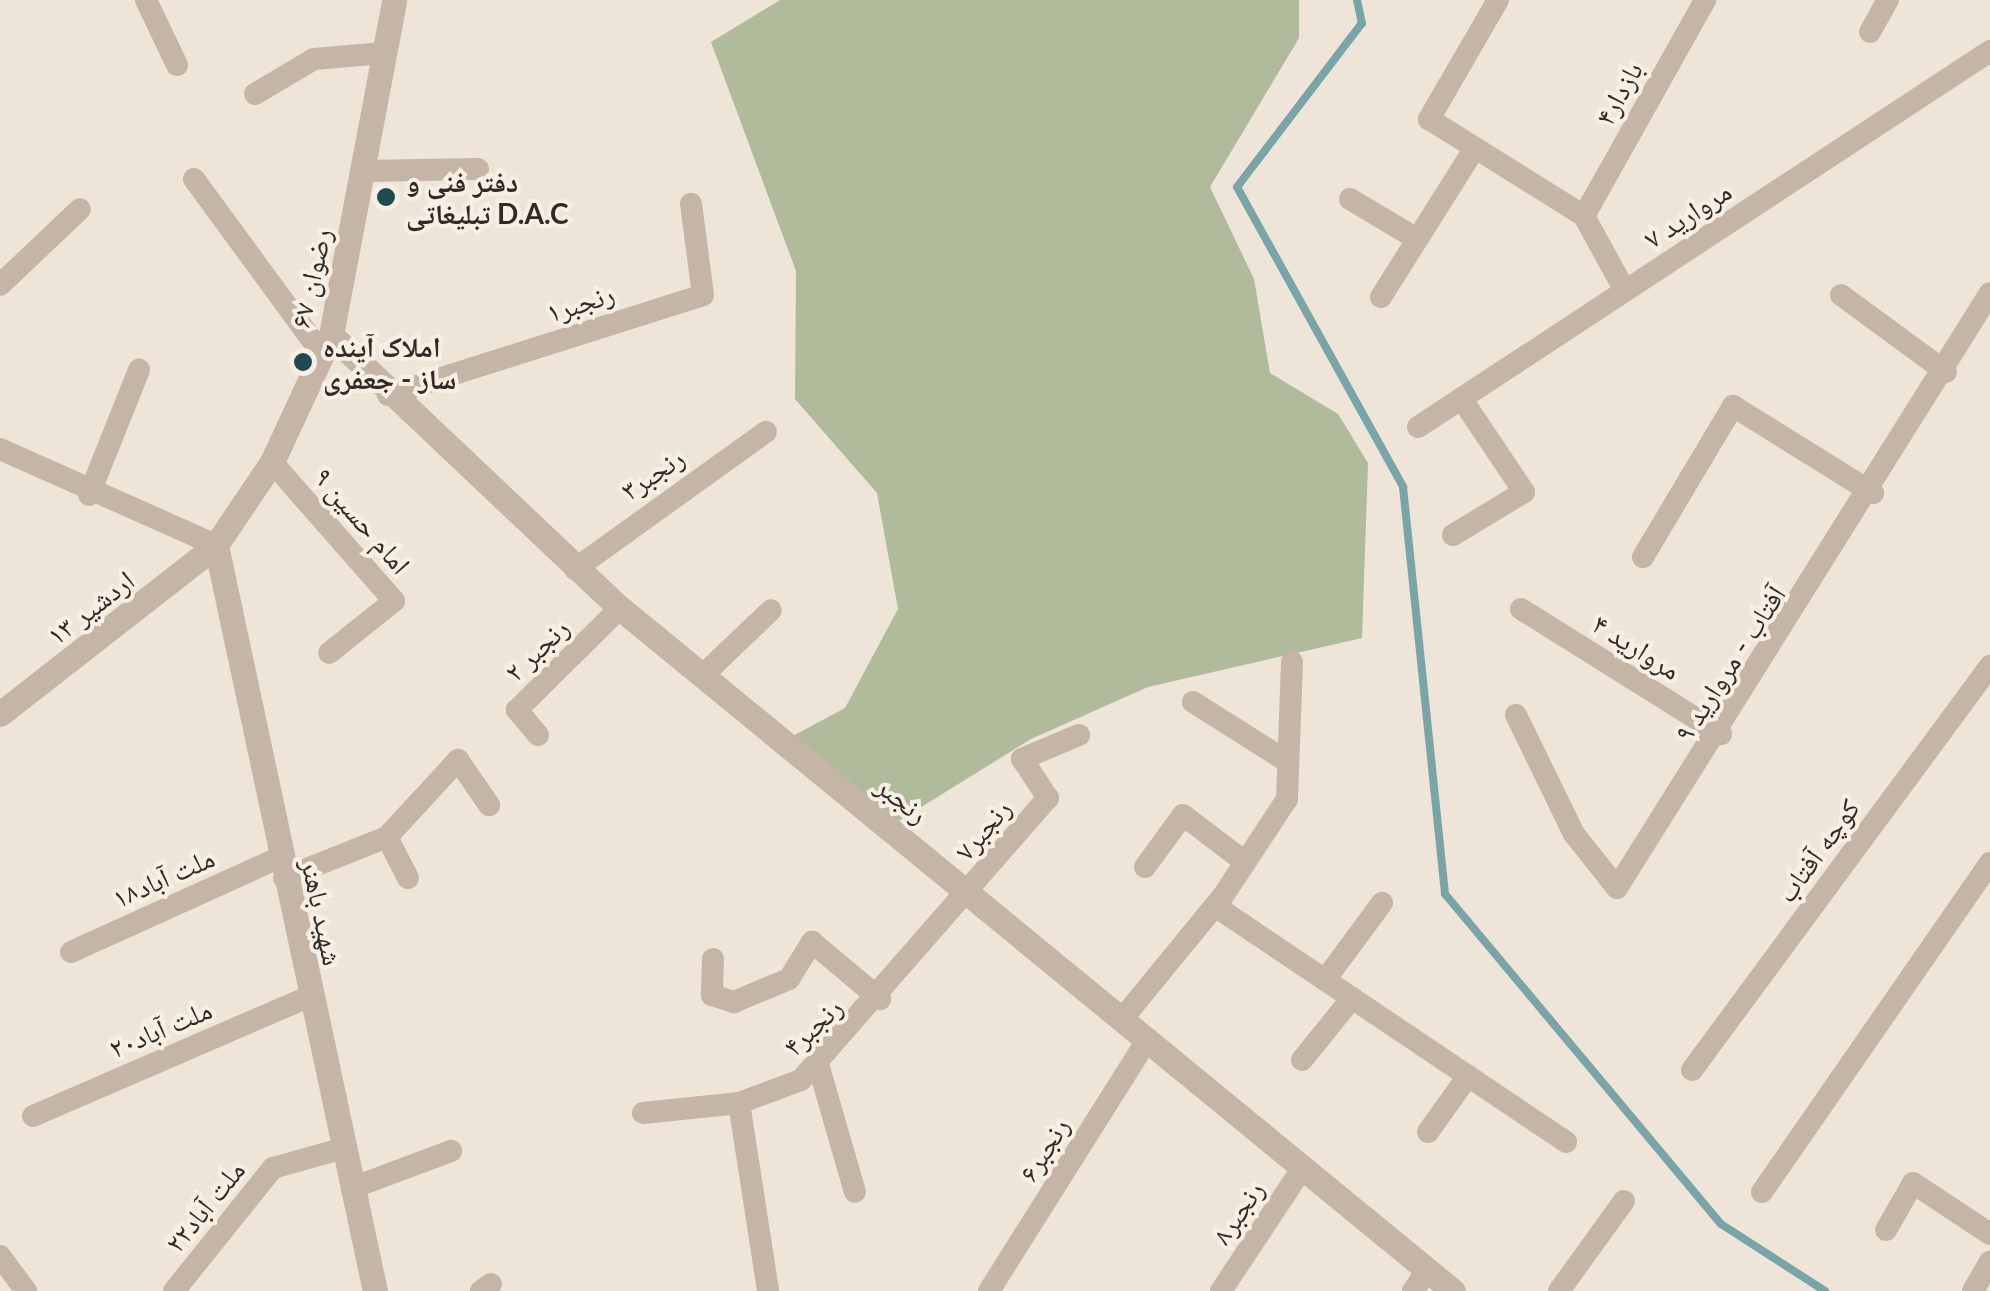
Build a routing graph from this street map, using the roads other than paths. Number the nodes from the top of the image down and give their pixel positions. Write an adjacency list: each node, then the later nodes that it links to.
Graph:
1 (146, 0): 9 (street)
2 (394, 0): 8 (street, رضوان ۶۷)
3 (1705, 0): 18 (street, بازدار۴)
4 (1888, 0): 6 (street)
5 (1487, 4): 11 (street)
6 (1870, 32)
7 (1990, 51): 21 (street, مروارید ۷)
8 (384, 53): 10 (street); 12 (street, رضوان ۶۷)
9 (177, 65)
10 (254, 94)
11 (1475, 148): 18 (street); 19 (street)
12 (364, 170): 13 (street); 25 (street, رضوان ۶۷)
13 (478, 170)
14 (194, 179): 25 (street)
15 (1350, 199): 19 (street)
16 (691, 204): 28 (street, رنجبر۱)
17 (80, 209): 20 (street)
18 (1584, 216): 21 (street)
19 (1417, 240): 24 (street)
20 (0, 285)
21 (1625, 291): 29 (street, مروارید ۷)
22 (1990, 293): 27 (street, آفتاب - مروارید ۹)
23 (1841, 295): 27 (street)
24 (1381, 298)
25 (326, 344): 28 (street, رنجبر); 33 (street, رضوان ۶۷)
26 (139, 370): 35 (street)
27 (1946, 372): 34 (street, آفتاب - مروارید ۹)
28 (388, 395): 39 (street, رنجبر)
29 (1461, 398): 30 (street, مروارید ۷); 36 (street)
30 (1418, 427)
31 (766, 432): 39 (street, رنجبر۳)
32 (0, 449): 35 (street)
33 (272, 462): 37 (street, رضوان ۶۷); 43 (street, امام حسین ۹)
34 (1873, 493): 38 (street); 51 (street, آفتاب - مروارید ۹)
35 (89, 495): 37 (street)
36 (1453, 535)
37 (216, 545): 48 (street, اردشیر ۱۳); 58 (street, شهید باهنر)
38 (1643, 556)
39 (575, 569): 40 (street, رنجبر)
40 (620, 608): 46 (street, رنجبر); 52 (street, رنجبر ۲)
41 (1520, 608): 51 (street, مروارید ۴)
42 (772, 610): 46 (street)
43 (329, 653)
44 (1292, 662): 53 (street)
45 (1990, 666): 74 (street, کوچه آفتاب)
46 (702, 676): 61 (street, رنجبر)
47 (1193, 702): 53 (street)
48 (0, 714)
49 (1516, 715): 51 (street, آفتاب - مروارید ۹)
50 (1080, 734): 61 (street, رنجبر۷)
51 (1721, 734)
52 (538, 735)
53 (1288, 762): 56 (street)
54 (490, 806): 55 (street)
55 (387, 838): 58 (street, ملت آباد۱۸); 60 (street)
56 (1246, 862): 59 (street); 63 (street)
57 (1990, 863): 86 (street)
58 (282, 867): 64 (street, ملت آباد۱۸); 67 (street, شهید باهنر)
59 (1145, 867)
60 (408, 878)
61 (970, 892): 69 (street, رنجبر۴); 70 (street, رنجبر)
62 (1382, 903): 66 (street)
63 (1214, 906): 66 (street); 70 (street)
64 (70, 952)
65 (713, 959): 69 (street)
66 (1325, 980): 68 (street)
67 (310, 996): 78 (street, ملت آباد۲۰); 81 (street, شهید باهنر)
68 (1352, 998): 72 (street); 75 (street)
69 (880, 999): 73 (street, رنجبر۴)
70 (1123, 1018): 71 (street, رنجبر)
71 (1148, 1039): 83 (street, رنجبر); 97 (street, رنجبر۶)
72 (1302, 1060)
73 (818, 1064): 76 (street, رنجبر۴); 85 (street)
74 (1692, 1070)
75 (1468, 1076): 79 (street); 80 (street)
76 (738, 1103): 77 (street, رنجبر۴); 96 (street)
77 (643, 1113)
78 (33, 1116)
79 (1428, 1132)
80 (1566, 1142)
81 (344, 1148): 84 (street, شهید باهنر); 94 (street, ملت آباد۲۲)
82 (451, 1151): 84 (street)
83 (1304, 1167): 92 (street, رنجبر); 98 (street, رنجبر۸)
84 (352, 1188): 95 (street, شهید باهنر)
85 (855, 1192)
86 (1762, 1192)
87 (1624, 1201): 100 (street)
88 (1886, 1230): 89 (street)
89 (1990, 1234)
90 (0, 1256): 93 (street)
91 (1990, 1261): 101 (street)
92 (1420, 1280): 99 (street, رنجبر)
93 (17, 1288)
94 (174, 1291)
95 (375, 1291)
96 (768, 1291)
97 (988, 1291)
98 (1220, 1291)
99 (1453, 1291)
100 (1559, 1291)
101 (1973, 1291)

